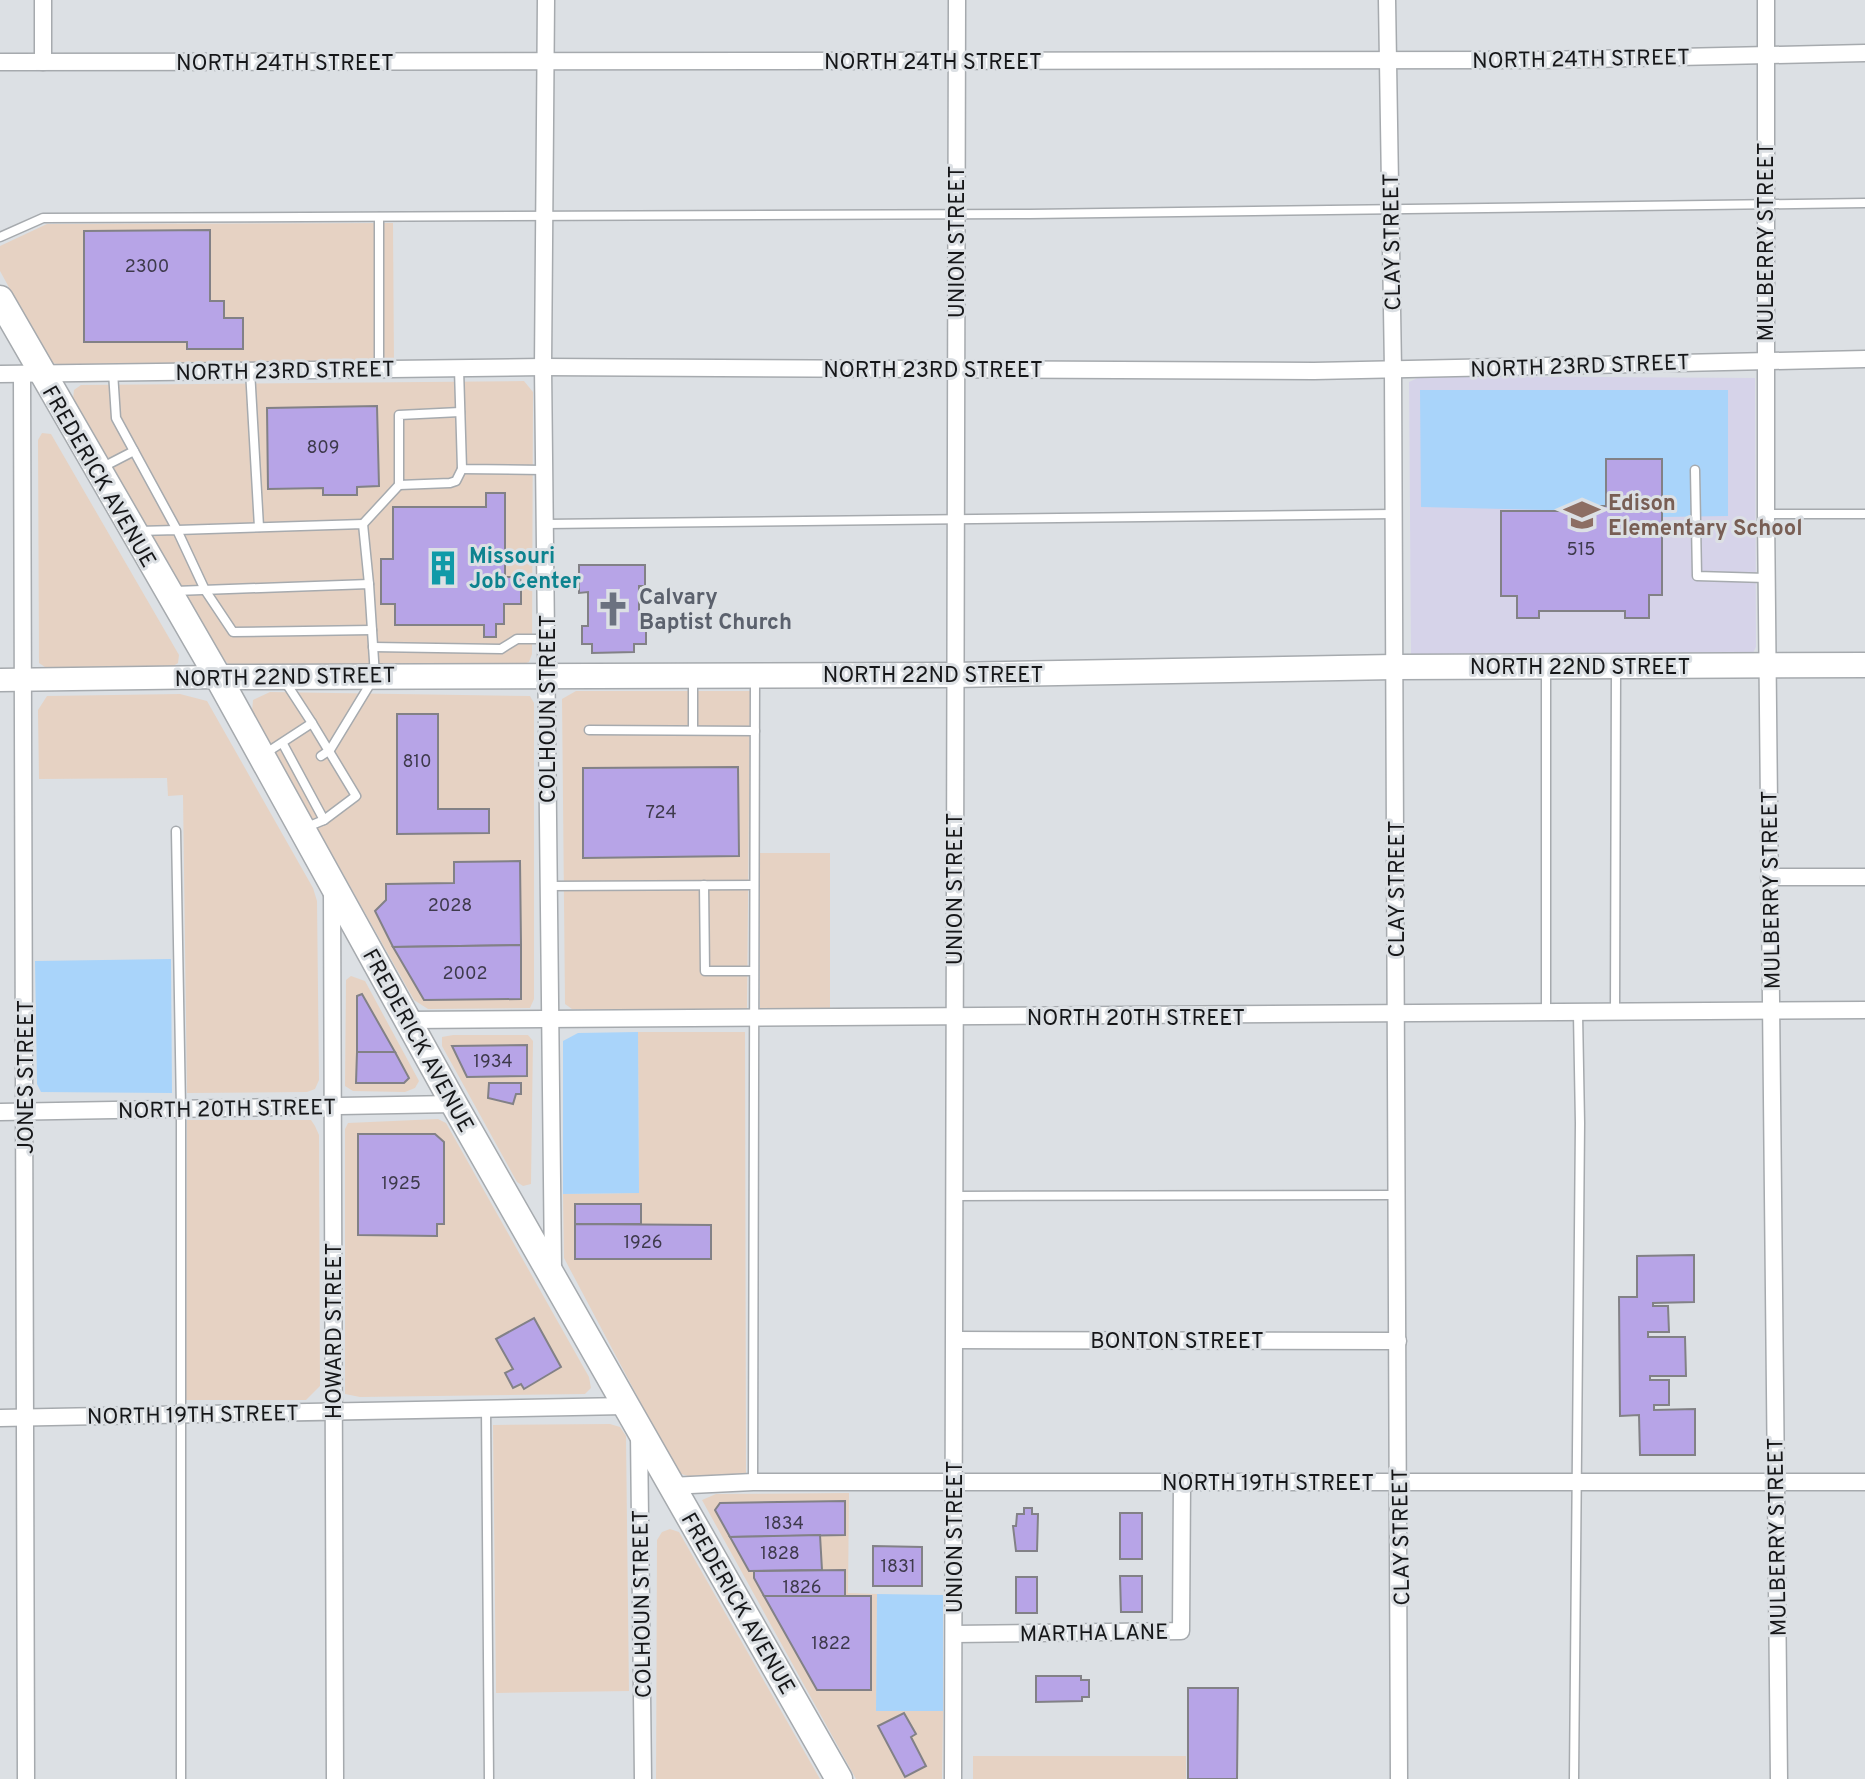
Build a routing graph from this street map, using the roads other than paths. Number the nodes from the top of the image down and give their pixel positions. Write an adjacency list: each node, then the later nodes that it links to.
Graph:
1 (43, 0): 11 (street)
2 (546, 0): 12 (street, COLHOUN STREET)
3 (957, 0): 9 (street, UNION STREET)
4 (1387, 0): 8 (street, CLAY STREET)
5 (1766, 0): 7 (street, MULBERRY STREET)
6 (1865, 53): 7 (street, NORTH 24TH STREET)
7 (1766, 55): 8 (street, NORTH 24TH STREET); 13 (street, MULBERRY STREET)
8 (1388, 59): 9 (street, NORTH 24TH STREET); 15 (street, CLAY STREET)
9 (957, 61): 12 (street, NORTH 24TH STREET); 16 (street, UNION STREET)
10 (0, 62): 11 (street, NORTH 24TH STREET)
11 (43, 62): 12 (street, NORTH 24TH STREET)
12 (545, 62): 17 (street, COLHOUN STREET)
13 (1766, 203): 14 (lane); 15 (lane); 22 (street, MULBERRY STREET)
14 (1865, 203)
15 (1389, 208): 16 (lane); 28 (street, CLAY STREET)
16 (956, 214): 17 (lane); 26 (street, UNION STREET)
17 (546, 216): 18 (lane); 23 (street, COLHOUN STREET)
18 (379, 217): 19 (lane); 25 (lane)
19 (0, 237)
20 (0, 299): 31 (main road, FREDERICK AVENUE)
21 (1865, 359): 22 (street, NORTH 23RD STREET)
22 (1765, 360): 28 (street, NORTH 23RD STREET); 40 (street, MULBERRY STREET)
23 (543, 367): 24 (street, NORTH 23RD STREET); 26 (street, NORTH 23RD STREET); 36 (street, COLHOUN STREET)
24 (459, 368): 25 (street, NORTH 23RD STREET); 32 (lane)
25 (379, 369): 27 (street, NORTH 23RD STREET)
26 (955, 369): 28 (street, NORTH 23RD STREET); 42 (street, UNION STREET)
27 (250, 370): 29 (street, NORTH 23RD STREET); 45 (lane)
28 (1393, 370): 39 (street, CLAY STREET)
29 (113, 372): 31 (street, NORTH 23RD STREET); 33 (lane)
30 (0, 374): 31 (street, NORTH 23RD STREET)
31 (31, 374): 35 (main road, FREDERICK AVENUE); 67 (street, JONES STREET)
32 (460, 412): 34 (lane); 38 (lane)
33 (134, 451): 35 (lane); 46 (lane)
34 (462, 469): 36 (lane); 38 (lane)
35 (97, 470): 47 (main road, FREDERICK AVENUE)
36 (544, 470): 44 (street, COLHOUN STREET)
37 (1695, 470): 48 (lane)
38 (399, 485): 43 (lane)
39 (1393, 514): 42 (lane); 59 (street, CLAY STREET)
40 (1766, 514): 41 (lane); 48 (street, MULBERRY STREET)
41 (1865, 514)
42 (954, 519): 44 (lane); 64 (street, UNION STREET)
43 (363, 524): 45 (lane); 49 (lane)
44 (545, 524): 53 (street, COLHOUN STREET)
45 (259, 527): 46 (lane)
46 (177, 530): 47 (lane); 50 (lane)
47 (132, 531): 51 (main road, FREDERICK AVENUE)
48 (1766, 578): 58 (street, MULBERRY STREET)
49 (369, 584): 50 (lane); 52 (lane)
50 (205, 590): 51 (lane); 52 (lane)
51 (166, 592): 66 (main road, FREDERICK AVENUE)
52 (372, 630): 54 (lane)
53 (547, 639): 54 (lane); 60 (street, COLHOUN STREET)
54 (373, 647): 65 (lane)
55 (1865, 665): 58 (main road, NORTH 22ND STREET)
56 (1546, 666): 57 (main road, NORTH 22ND STREET); 59 (main road, NORTH 22ND STREET); 89 (lane)
57 (1616, 666): 58 (main road, NORTH 22ND STREET); 88 (lane)
58 (1767, 666): 79 (street, MULBERRY STREET)
59 (1394, 667): 64 (main road, NORTH 22ND STREET); 91 (street, CLAY STREET)
60 (547, 674): 61 (main road, NORTH 22ND STREET); 65 (main road, NORTH 22ND STREET); 84 (street, COLHOUN STREET)
61 (693, 674): 63 (main road, NORTH 22ND STREET); 70 (lane)
62 (281, 675): 65 (main road, NORTH 22ND STREET); 66 (main road, NORTH 22ND STREET); 68 (lane)
63 (755, 675): 64 (main road, NORTH 22ND STREET); 71 (lane)
64 (954, 675): 93 (street, UNION STREET)
65 (375, 676): 73 (lane)
66 (218, 677): 67 (street, NORTH 22ND STREET); 72 (main road, FREDERICK AVENUE)
67 (11, 680): 99 (street, JONES STREET)
68 (312, 723): 72 (lane); 73 (lane)
69 (589, 730): 70 (lane)
70 (693, 730): 71 (lane)
71 (755, 731): 83 (lane)
72 (272, 750): 77 (main road, FREDERICK AVENUE); 77 (lane)
73 (330, 750): 74 (lane); 75 (lane)
74 (321, 756)
75 (341, 770): 76 (lane); 77 (lane)
76 (332, 776)
77 (313, 825): 81 (main road, FREDERICK AVENUE)
78 (176, 831): 98 (lane)
79 (1769, 877): 80 (street); 87 (street, MULBERRY STREET)
80 (1865, 877)
81 (332, 883): 94 (main road, FREDERICK AVENUE); 97 (street, HOWARD STREET)
82 (704, 885): 83 (lane); 84 (lane); 85 (lane)
83 (754, 885): 85 (lane)
84 (549, 886): 92 (street, COLHOUN STREET)
85 (753, 971): 95 (lane)
86 (1865, 1010): 87 (street, NORTH 20TH STREET)
87 (1771, 1011): 88 (street, NORTH 20TH STREET); 113 (street, MULBERRY STREET)
88 (1615, 1013): 90 (street, NORTH 20TH STREET)
89 (1546, 1014): 90 (street, NORTH 20TH STREET); 91 (street, NORTH 20TH STREET)
90 (1578, 1014): 112 (lane)
91 (1397, 1015): 93 (street, NORTH 20TH STREET); 101 (street, CLAY STREET)
92 (550, 1018): 94 (street, NORTH 20TH STREET); 95 (street, NORTH 20TH STREET); 103 (street, COLHOUN STREET)
93 (954, 1019): 95 (street, NORTH 20TH STREET); 102 (street, UNION STREET)
94 (407, 1020): 96 (main road, FREDERICK AVENUE)
95 (753, 1020): 114 (lane)
96 (454, 1104): 97 (street, NORTH 20TH STREET); 103 (main road, FREDERICK AVENUE)
97 (331, 1106): 98 (street, NORTH 20TH STREET); 107 (street, HOWARD STREET)
98 (181, 1109): 99 (street, NORTH 20TH STREET); 108 (lane)
99 (25, 1111): 100 (street, NORTH 20TH STREET); 111 (street, JONES STREET)
100 (0, 1112)
101 (1398, 1195): 102 (lane); 105 (street, CLAY STREET)
102 (955, 1196): 104 (street, UNION STREET)
103 (553, 1273): 109 (main road, FREDERICK AVENUE)
104 (955, 1340): 105 (street, BONTON STREET); 117 (street, UNION STREET)
105 (1398, 1341): 115 (street, CLAY STREET)
106 (486, 1408): 107 (street, NORTH 19TH STREET); 109 (street, NORTH 19TH STREET); 124 (lane)
107 (334, 1412): 108 (street, NORTH 19TH STREET); 123 (street, HOWARD STREET)
108 (181, 1414): 111 (street, NORTH 19TH STREET); 122 (lane)
109 (632, 1417): 119 (main road, FREDERICK AVENUE); 125 (street, COLHOUN STREET)
110 (0, 1418): 111 (street, NORTH 19TH STREET)
111 (23, 1418): 121 (street, JONES STREET)
112 (1577, 1480): 113 (street, NORTH 19TH STREET); 115 (street, NORTH 19TH STREET); 129 (lane)
113 (1776, 1481): 116 (street, NORTH 19TH STREET); 130 (street, MULBERRY STREET)
114 (753, 1482): 117 (street, NORTH 19TH STREET); 119 (street, NORTH 19TH STREET)
115 (1399, 1482): 118 (street, NORTH 19TH STREET); 128 (street, CLAY STREET)
116 (1865, 1482)
117 (954, 1483): 118 (street, NORTH 19TH STREET); 120 (street, UNION STREET)
118 (1182, 1483): 120 (street, MARTHA LANE)
119 (670, 1486): 126 (main road, FREDERICK AVENUE)
120 (954, 1634): 127 (street, UNION STREET)
121 (26, 1779)
122 (181, 1779)
123 (335, 1779)
124 (489, 1779)
125 (643, 1779)
126 (839, 1779)
127 (953, 1779)
128 (1399, 1779)
129 (1574, 1779)
130 (1779, 1779)

